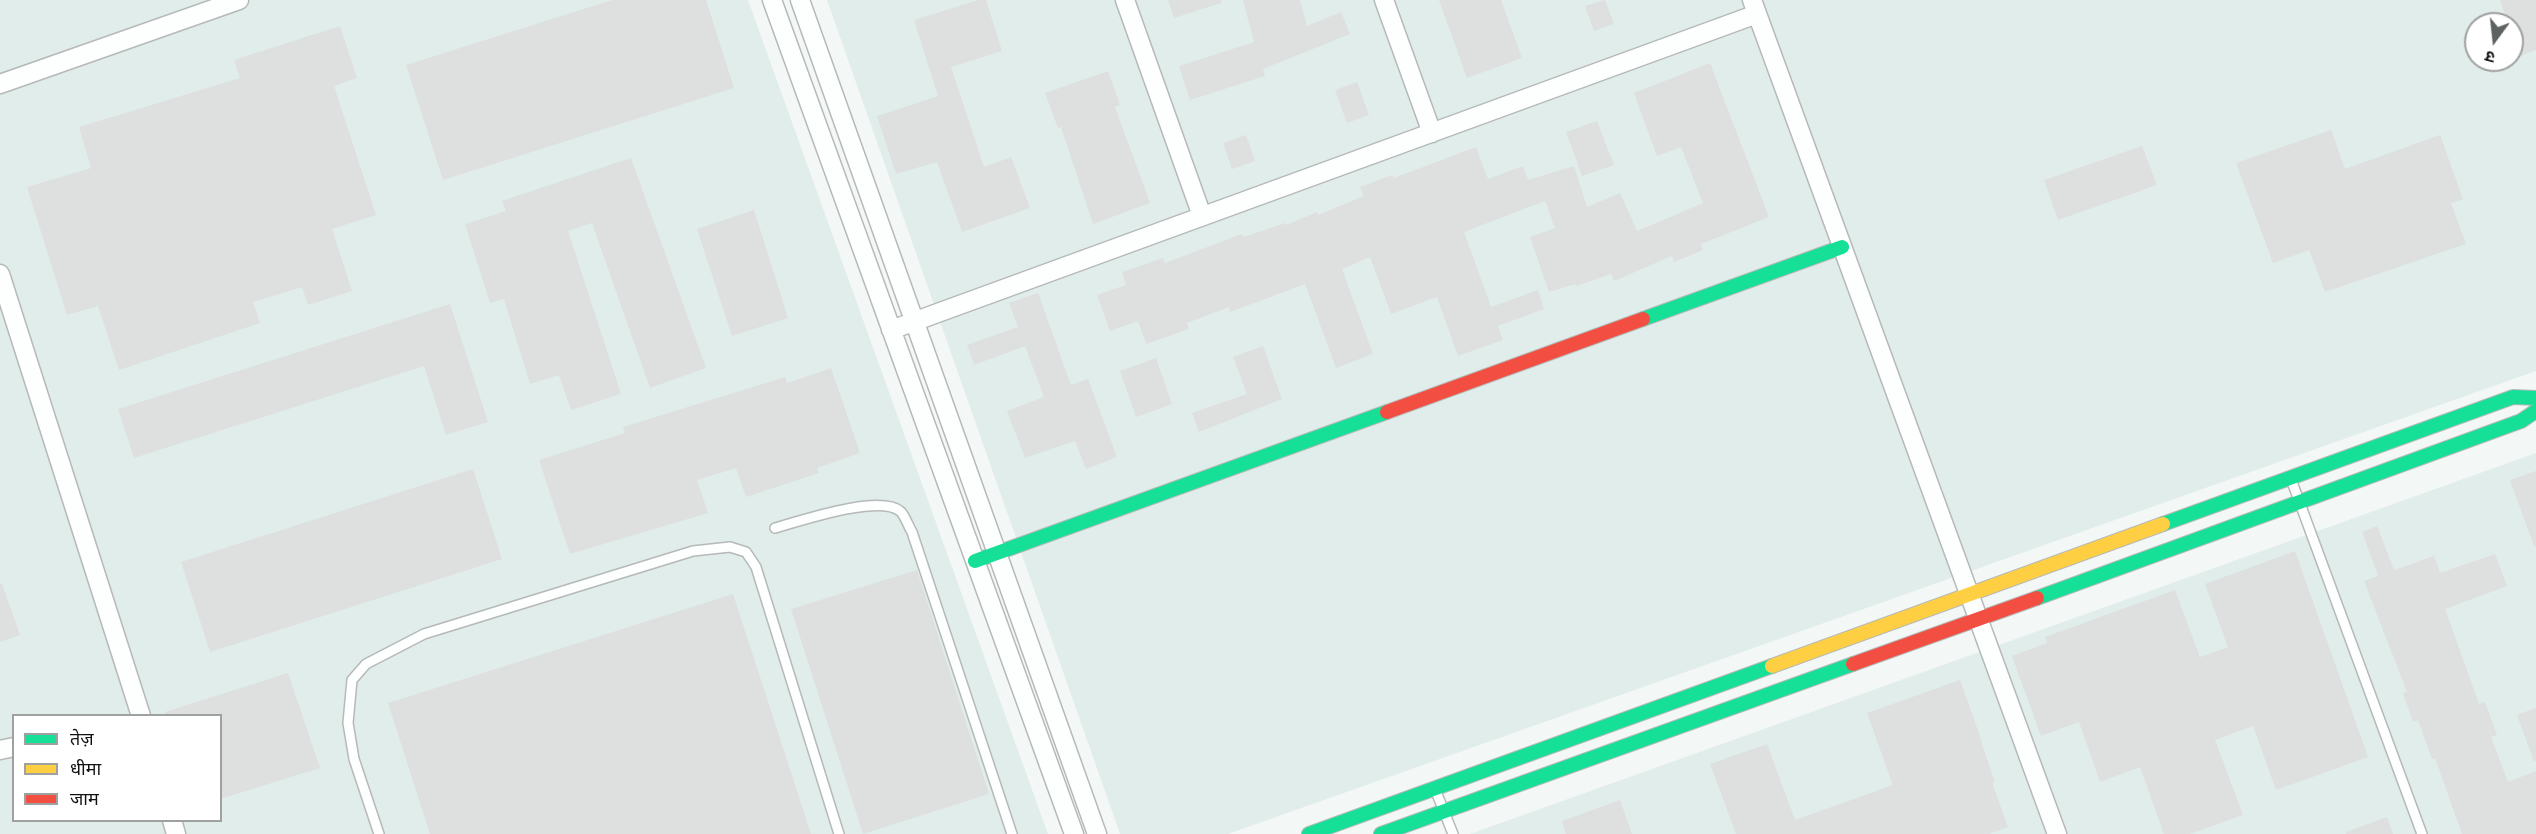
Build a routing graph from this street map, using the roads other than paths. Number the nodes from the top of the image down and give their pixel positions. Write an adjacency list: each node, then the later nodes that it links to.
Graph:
1 (239, 0): 7 (street)
2 (772, 0): 13 (street)
3 (800, 0): 12 (street)
4 (1125, 0): 9 (street)
5 (1384, 0): 8 (street)
6 (1754, 7): 8 (street); 10 (street)
7 (0, 84)
8 (1432, 133): 9 (street)
9 (1202, 216): 12 (street)
10 (1842, 247): 19 (street); 21 (street)
11 (0, 274): 23 (street)
12 (914, 322): 13 (street); 19 (street)
13 (891, 330): 20 (street)
14 (2536, 398): 16 (street)
15 (2536, 411): 17 (street)
16 (2290, 478): 17 (lane); 21 (street)
17 (2299, 502): 22 (street); 35 (lane)
18 (775, 528): 28 (lane)
19 (997, 553): 20 (street); 30 (street)
20 (975, 561): 29 (street)
21 (1968, 596): 22 (street); 24 (street)
22 (1977, 620): 25 (street); 34 (street)
23 (140, 714)
24 (1435, 789): 25 (lane); 31 (street)
25 (1443, 810): 32 (street); 33 (lane)
26 (379, 834): 27 (lane)
27 (839, 834)
28 (1012, 834)
29 (1074, 834)
30 (1097, 834)
31 (1309, 834)
32 (1381, 834)
33 (1452, 834)
34 (2056, 834)
35 (2422, 834)

